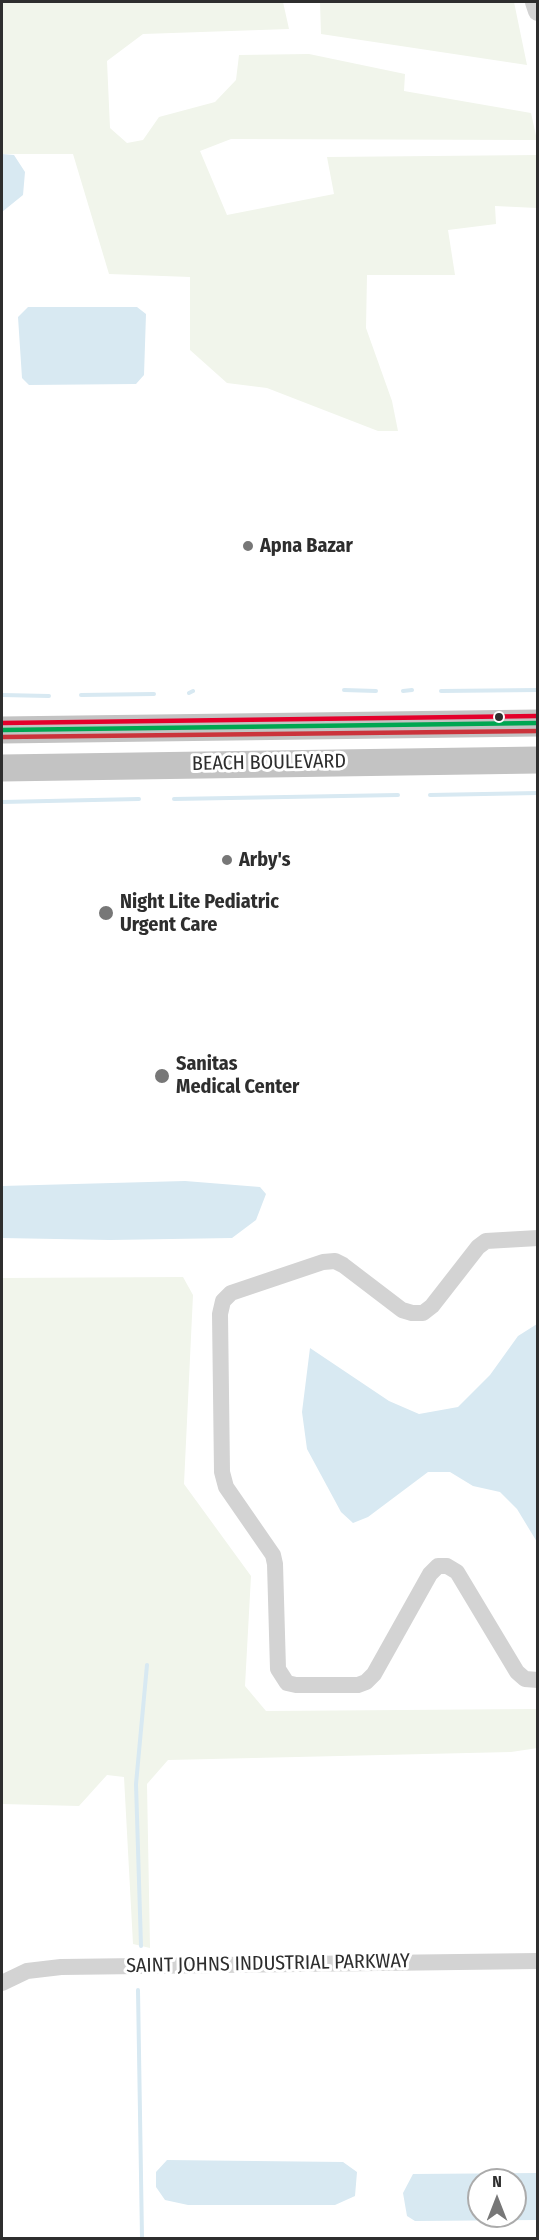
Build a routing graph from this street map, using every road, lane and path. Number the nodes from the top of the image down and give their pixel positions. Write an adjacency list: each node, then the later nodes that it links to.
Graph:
1 (535, 2): 2 (street)
2 (537, 11)
3 (537, 723): 4 (highway)
4 (161, 729): 5 (highway); 7 (highway)
5 (2, 730)
6 (537, 760): 7 (highway, BEACH BOULEVARD)
7 (156, 765): 8 (highway, BEACH BOULEVARD)
8 (2, 768)
9 (537, 1238): 10 (street)
10 (537, 1680)
11 (537, 1961): 12 (street, SAINT JOHNS INDUSTRIAL PARKWAY)
12 (2, 1983)

